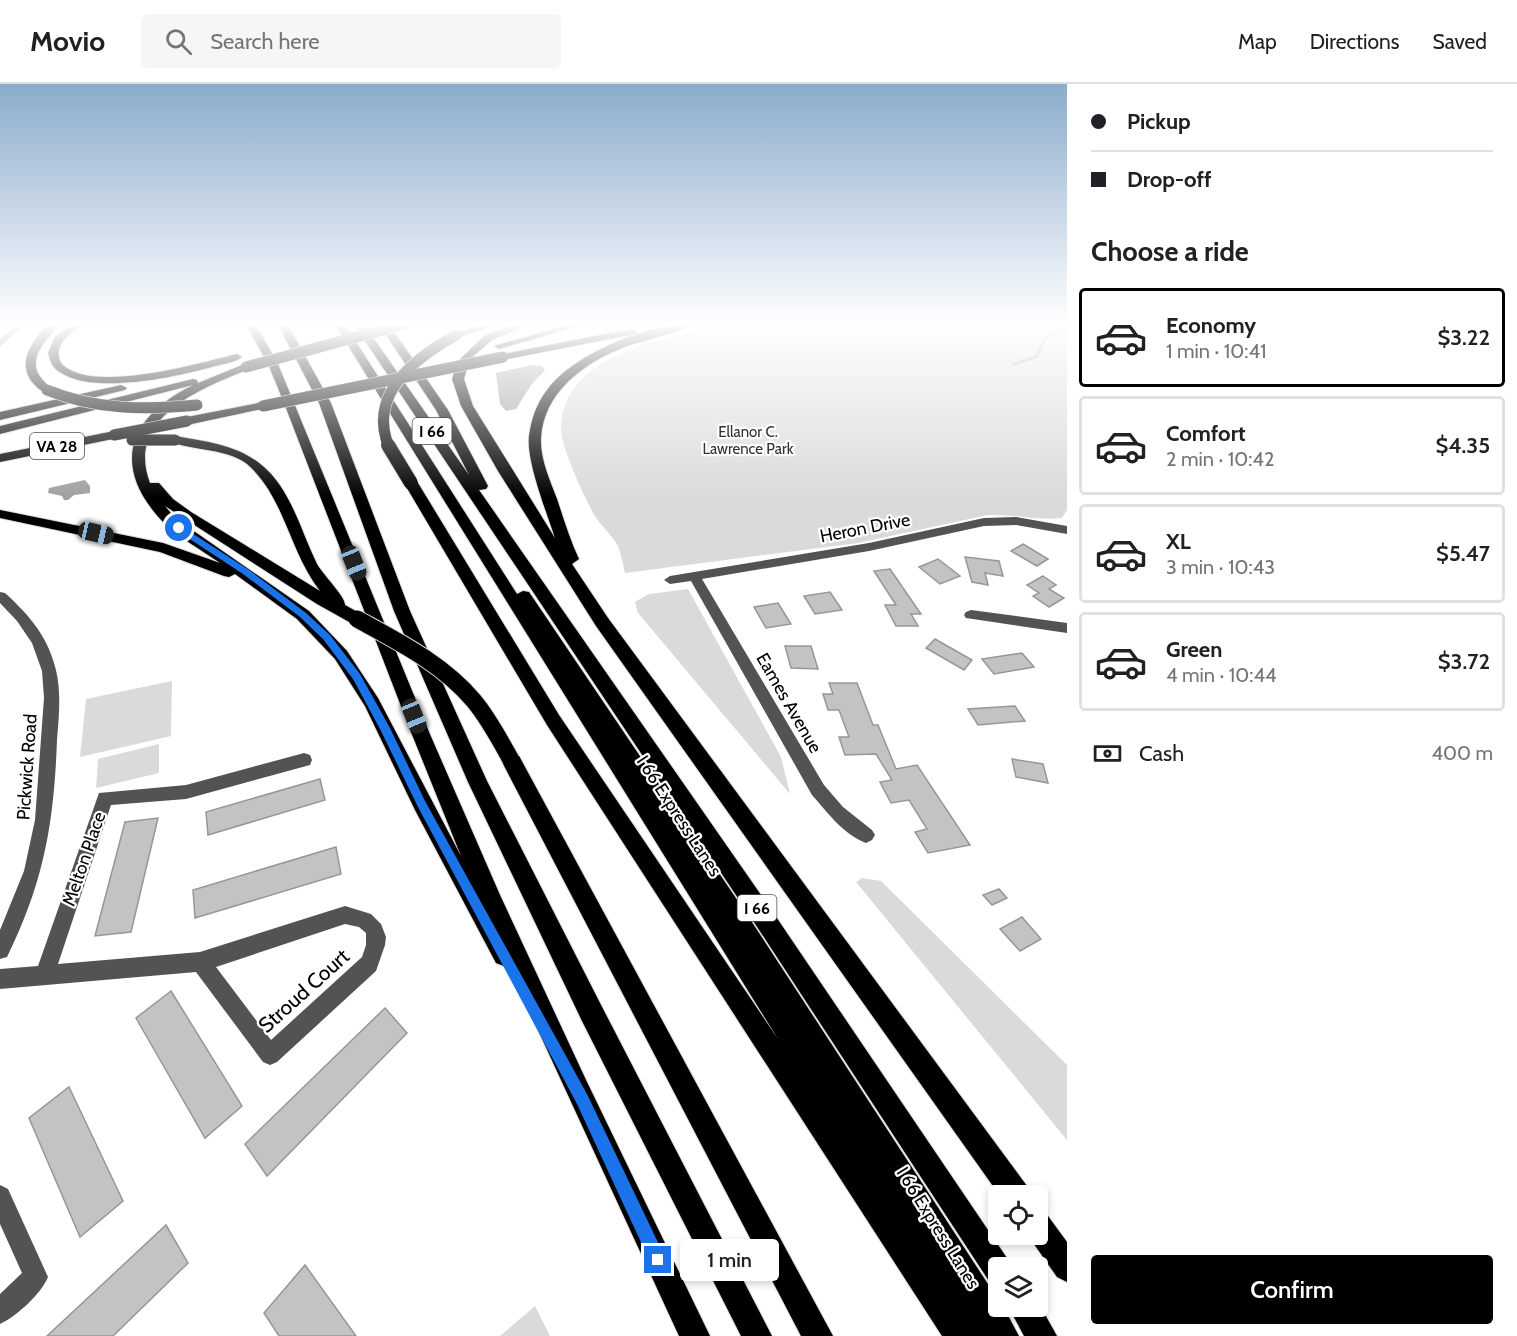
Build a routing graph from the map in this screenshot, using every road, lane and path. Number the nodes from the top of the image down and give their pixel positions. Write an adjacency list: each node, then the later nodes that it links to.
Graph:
1 (37, 381): 14 (highway, bridge)
2 (144, 381): 15 (highway)
3 (173, 381): 16 (highway, VA 28)
4 (206, 381): 18 (highway)
5 (279, 381): 38 (highway)
6 (313, 381): 47 (highway)
7 (354, 381): 14 (highway, bridge)
8 (376, 381): 22 (highway, I 66 Express Lanes)
9 (397, 381): 49 (highway, bridge)
10 (398, 381): 23 (highway, I 66)
11 (423, 381): 23 (highway)
12 (459, 381): 31 (highway)
13 (563, 381): 31 (highway)
14 (262, 400): 17 (highway, bridge)
15 (0, 416)
16 (0, 430)
17 (112, 439): 19 (highway); 26 (highway, bridge)
18 (140, 442): 26 (highway); 27 (highway)
19 (0, 458)
20 (0, 514): 27 (highway)
21 (1067, 530): 24 (street, Heron Drive)
22 (471, 533): 50 (highway, I 66 Express Lanes); 51 (highway)
23 (506, 539): 42 (highway, I 66)
24 (695, 577): 25 (street, Heron Drive); 33 (street, Eames Avenue)
25 (670, 580)
26 (319, 591): 48 (highway, bridge)
27 (274, 594): 38 (highway)
28 (0, 597): 34 (street, Pickwick Road)
29 (971, 615): 30 (street)
30 (1067, 628)
31 (615, 639): 39 (highway)
32 (304, 760): 36 (street, Melton Place)
33 (866, 835)
34 (0, 950)
35 (200, 962): 35 (street, Stroud Court); 36 (street, Stroud Court)
36 (44, 976): 37 (street, Stroud Court)
37 (0, 980)
38 (582, 1099): 46 (highway)
39 (1009, 1185)
40 (0, 1197): 44 (street)
41 (1048, 1240): 43 (highway)
42 (990, 1257)
43 (1067, 1267)
44 (0, 1311)
45 (1030, 1317): 52 (highway)
46 (694, 1336)
47 (757, 1336)
48 (818, 1336)
49 (960, 1336)
50 (976, 1336)
51 (1004, 1336)
52 (1042, 1336)

